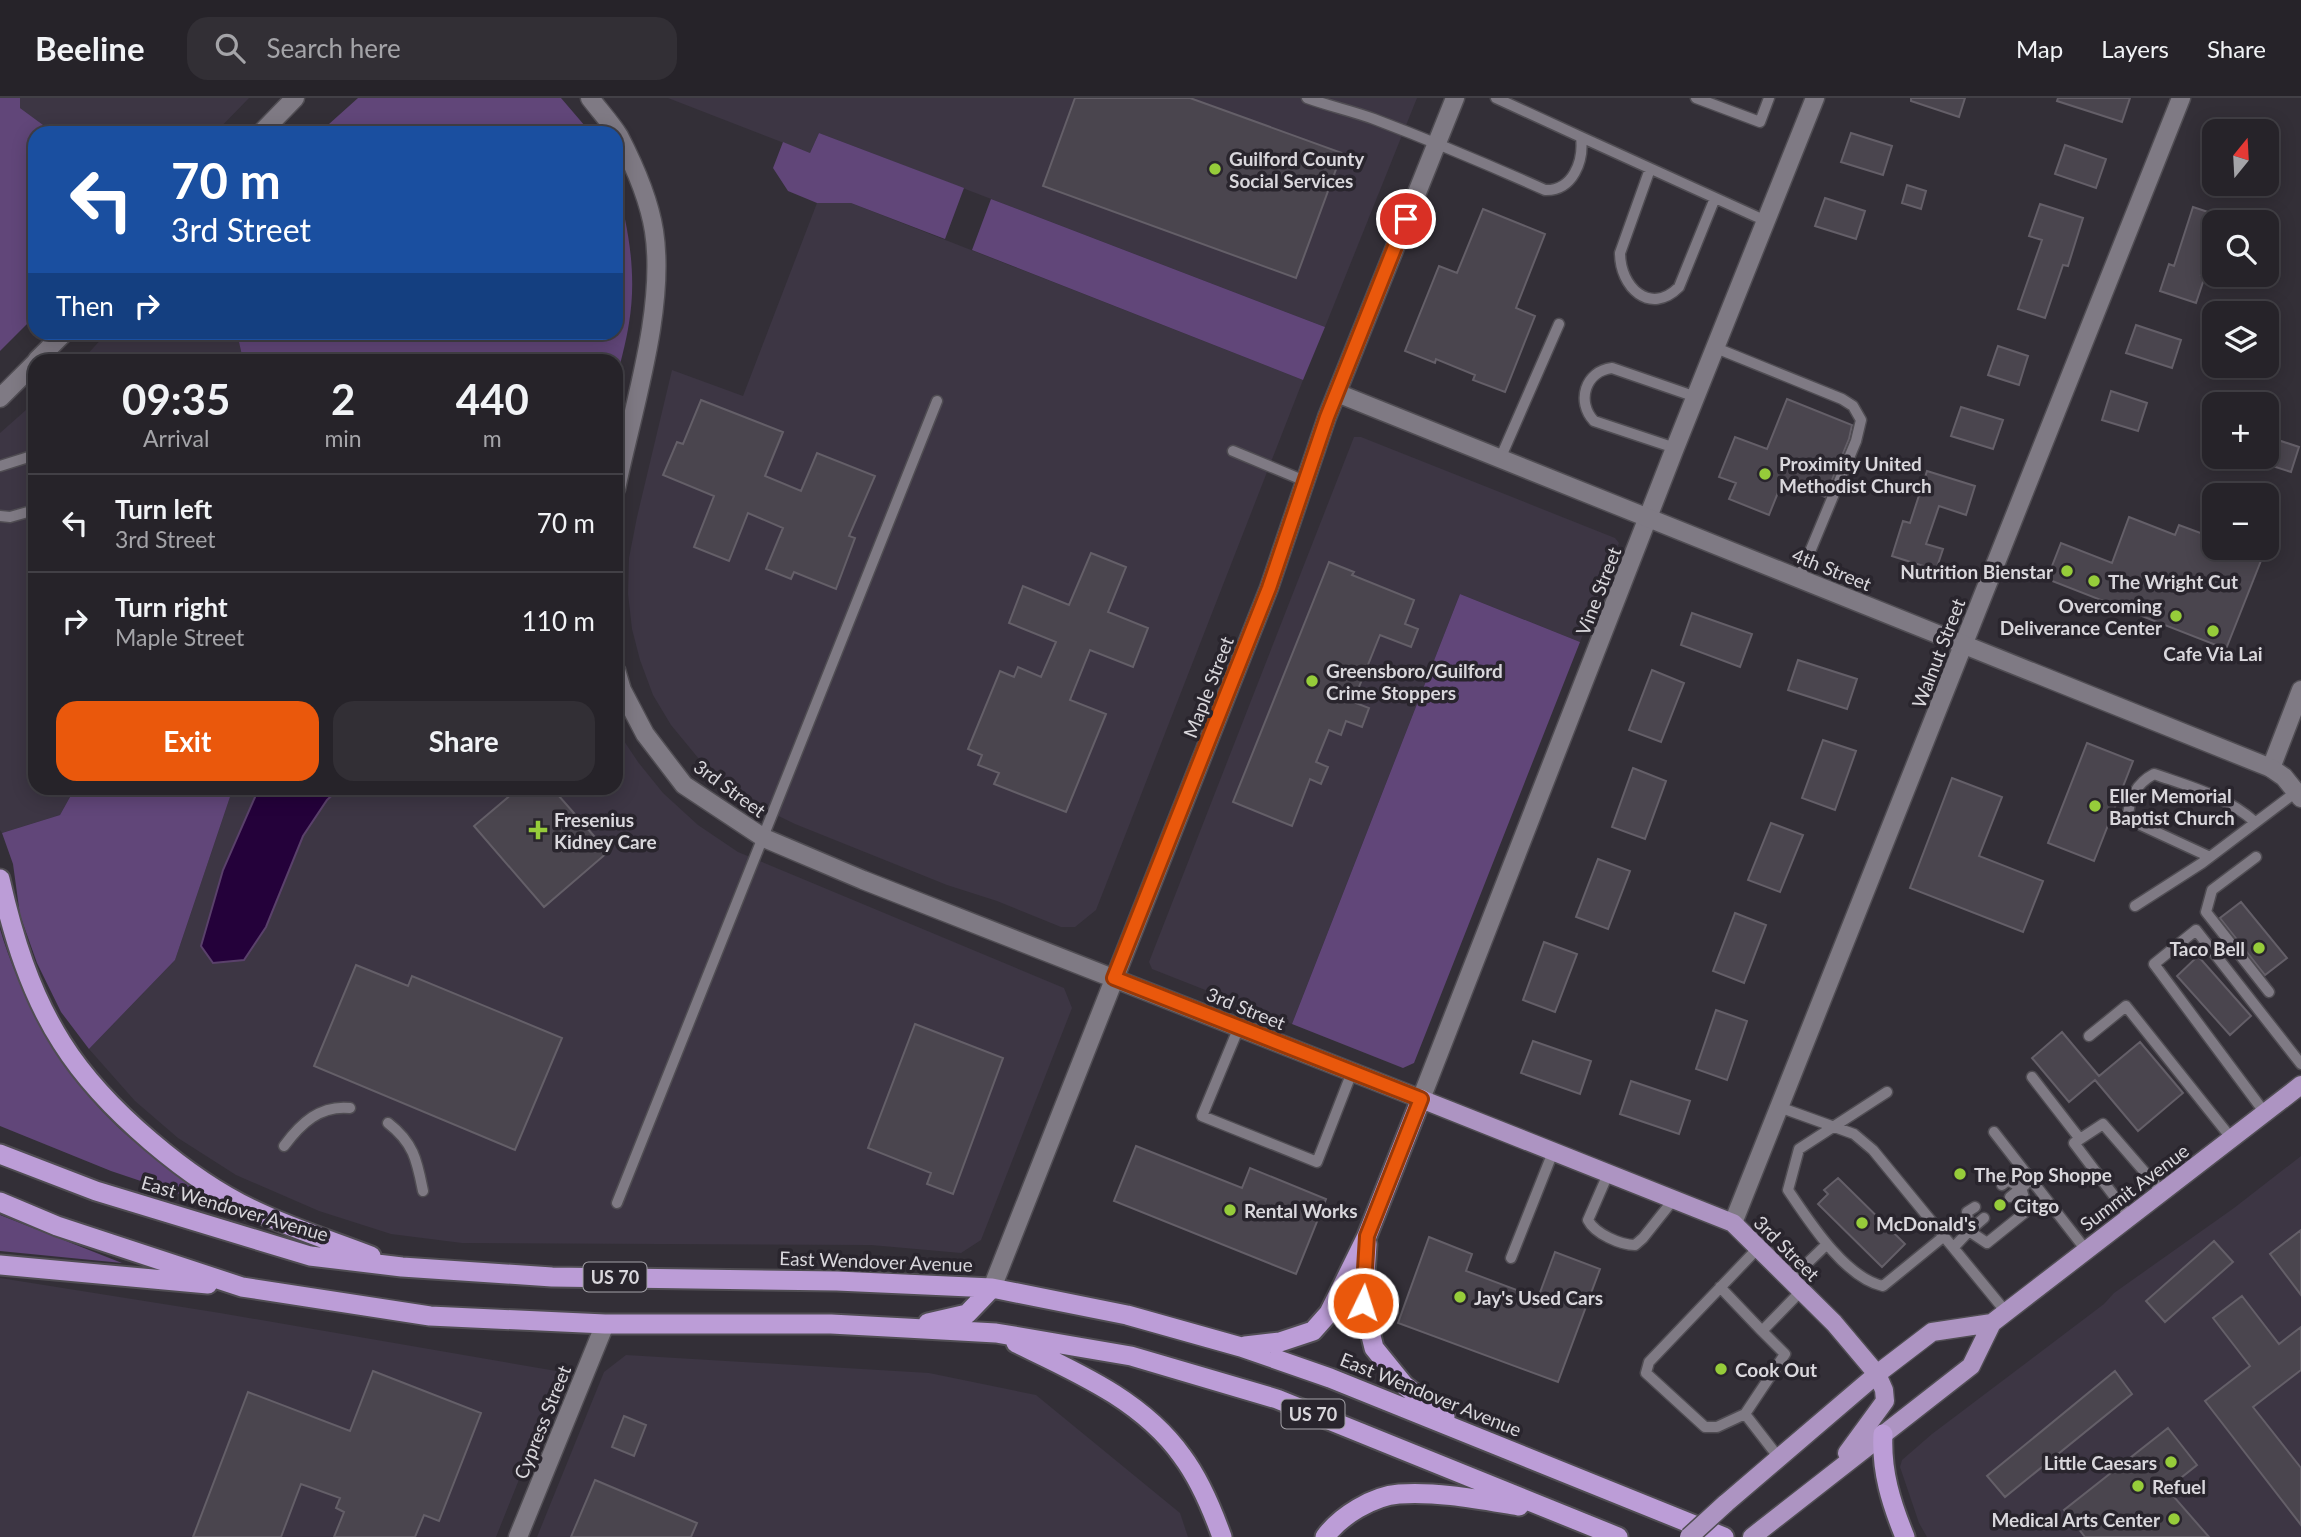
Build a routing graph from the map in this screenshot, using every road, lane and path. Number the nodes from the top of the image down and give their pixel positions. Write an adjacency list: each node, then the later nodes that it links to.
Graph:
1 (295, 98): 10 (street)
2 (590, 98): 11 (street)
3 (1307, 98): 14 (lane)
4 (1455, 98): 14 (street, Maple Street)
5 (1496, 98): 12 (lane)
6 (1696, 98): 7 (lane)
7 (1769, 98)
8 (1815, 98): 17 (street, Vine Street)
9 (2181, 98): 38 (street, Walnut Street)
10 (268, 126)
11 (612, 126)
12 (1581, 137): 14 (lane); 15 (lane)
13 (623, 145): 30 (street)
14 (1436, 145): 23 (street, Maple Street)
15 (1650, 169): 16 (lane); 16 (lane)
16 (1715, 198): 17 (lane)
17 (1766, 221): 20 (street, Vine Street)
18 (1559, 324): 31 (lane)
19 (57, 340): 21 (street)
20 (1716, 348): 24 (street, Vine Street); 37 (lane)
21 (44, 354)
22 (28, 370): 25 (street)
23 (1337, 393): 31 (street, 4th Street); 33 (street, Maple Street)
24 (1696, 397): 27 (street, Vine Street); 27 (lane)
25 (0, 398)
26 (937, 401): 44 (lane)
27 (1675, 448): 36 (street, Vine Street)
28 (1233, 451): 33 (lane)
29 (28, 457): 32 (lane)
30 (623, 458)
31 (1500, 459): 36 (street, 4th Street)
32 (0, 466)
33 (1305, 481): 49 (street, Maple Street)
34 (28, 512): 35 (lane)
35 (0, 516)
36 (1649, 519): 37 (street, 4th Street); 58 (street, Vine Street)
37 (1799, 578): 38 (street, 4th Street)
38 (1965, 644): 41 (street, 4th Street); 59 (street, Walnut Street)
39 (2301, 690): 41 (street)
40 (623, 692): 44 (street, 3rd Street)
41 (2270, 768): 42 (street, 4th Street)
42 (2298, 795): 43 (lane)
43 (2255, 822): 45 (lane); 45 (lane)
44 (764, 838): 49 (street, 3rd Street); 79 (lane)
45 (2210, 857): 48 (lane)
46 (2256, 857): 50 (lane)
47 (0, 879): 93 (highway)
48 (2135, 906)
49 (1114, 978): 51 (street, 3rd Street); 97 (street, Maple Street)
50 (2269, 992)
51 (1239, 1027): 54 (street, 3rd Street); 54 (lane)
52 (2089, 1036): 66 (lane)
53 (2301, 1064): 61 (lane)
54 (1352, 1072): 58 (street, 3rd Street)
55 (2032, 1077): 65 (lane)
56 (2301, 1085): 61 (main road, Summit Avenue)
57 (1887, 1092): 63 (lane)
58 (1421, 1099): 68 (main road, 3rd Street); 85 (highway)
59 (1779, 1107): 63 (lane); 83 (street, Walnut Street)
60 (350, 1108): 67 (lane)
61 (2265, 1113): 66 (main road, Summit Avenue)
62 (388, 1123): 74 (lane)
63 (1831, 1127): 86 (lane); 87 (lane)
64 (1994, 1132): 71 (lane)
65 (2080, 1139): 75 (lane); 81 (lane)
66 (2232, 1139): 75 (main road, Summit Avenue)
67 (284, 1146)
68 (1553, 1152): 70 (main road, 3rd Street); 91 (lane)
69 (0, 1154): 93 (highway, East Wendover Avenue / US 70)
70 (1608, 1174): 77 (main road, 3rd Street); 77 (lane)
71 (2032, 1181): 73 (lane); 90 (lane)
72 (2002, 1185): 73 (lane)
73 (2021, 1188): 76 (lane); 84 (lane)
74 (423, 1191)
75 (2162, 1192): 81 (main road, Summit Avenue)
76 (2010, 1196)
77 (1674, 1199): 83 (main road, 3rd Street)
78 (0, 1202): 95 (highway, US 70)
79 (618, 1203)
80 (1975, 1207): 84 (lane)
81 (2130, 1217): 90 (main road, Summit Avenue)
82 (1984, 1218): 84 (lane)
83 (1733, 1223): 89 (main road, 3rd Street)
84 (1969, 1231): 88 (lane)
85 (1367, 1236): 103 (highway); 106 (highway)
86 (1944, 1237): 87 (lane); 88 (lane)
87 (1826, 1245): 94 (lane)
88 (1954, 1247): 98 (lane)
89 (1758, 1248): 94 (main road, 3rd Street); 96 (lane)
90 (2086, 1250): 98 (main road, Summit Avenue)
91 (1511, 1258)
92 (0, 1265): 95 (highway)
93 (402, 1267): 97 (highway, East Wendover Avenue / US 70)
94 (1796, 1286): 101 (lane); 104 (main road, 3rd Street)
95 (242, 1287): 99 (highway, US 70)
96 (1720, 1287): 101 (lane); 105 (lane)
97 (992, 1288): 100 (highway); 103 (highway, East Wendover Avenue / US 70)
98 (1999, 1318): 104 (main road, Summit Avenue); 107 (main road, Summit Avenue)
99 (605, 1324): 100 (highway, US 70); 111 (street, Cypress Street)
100 (906, 1328): 102 (highway, US 70)
101 (1762, 1331): 105 (lane)
102 (996, 1333): 110 (highway, US 70); 112 (highway)
103 (1241, 1347): 106 (highway, East Wendover Avenue / US 70)
104 (1877, 1374): 108 (main road, Summit Avenue); 109 (main road)
105 (1745, 1414): 108 (lane)
106 (1466, 1433): 116 (highway, East Wendover Avenue / US 70)
107 (1883, 1434): 109 (main road, Summit Avenue); 118 (highway)
108 (1779, 1458): 115 (main road, Summit Avenue, bridge)
109 (1833, 1472): 117 (main road, Summit Avenue)
110 (1558, 1513): 113 (highway); 114 (highway, US 70)
111 (517, 1537)
112 (1223, 1537)
113 (1325, 1537)
114 (1618, 1537)
115 (1689, 1537)
116 (1724, 1537)
117 (1752, 1537)
118 (1905, 1537)

